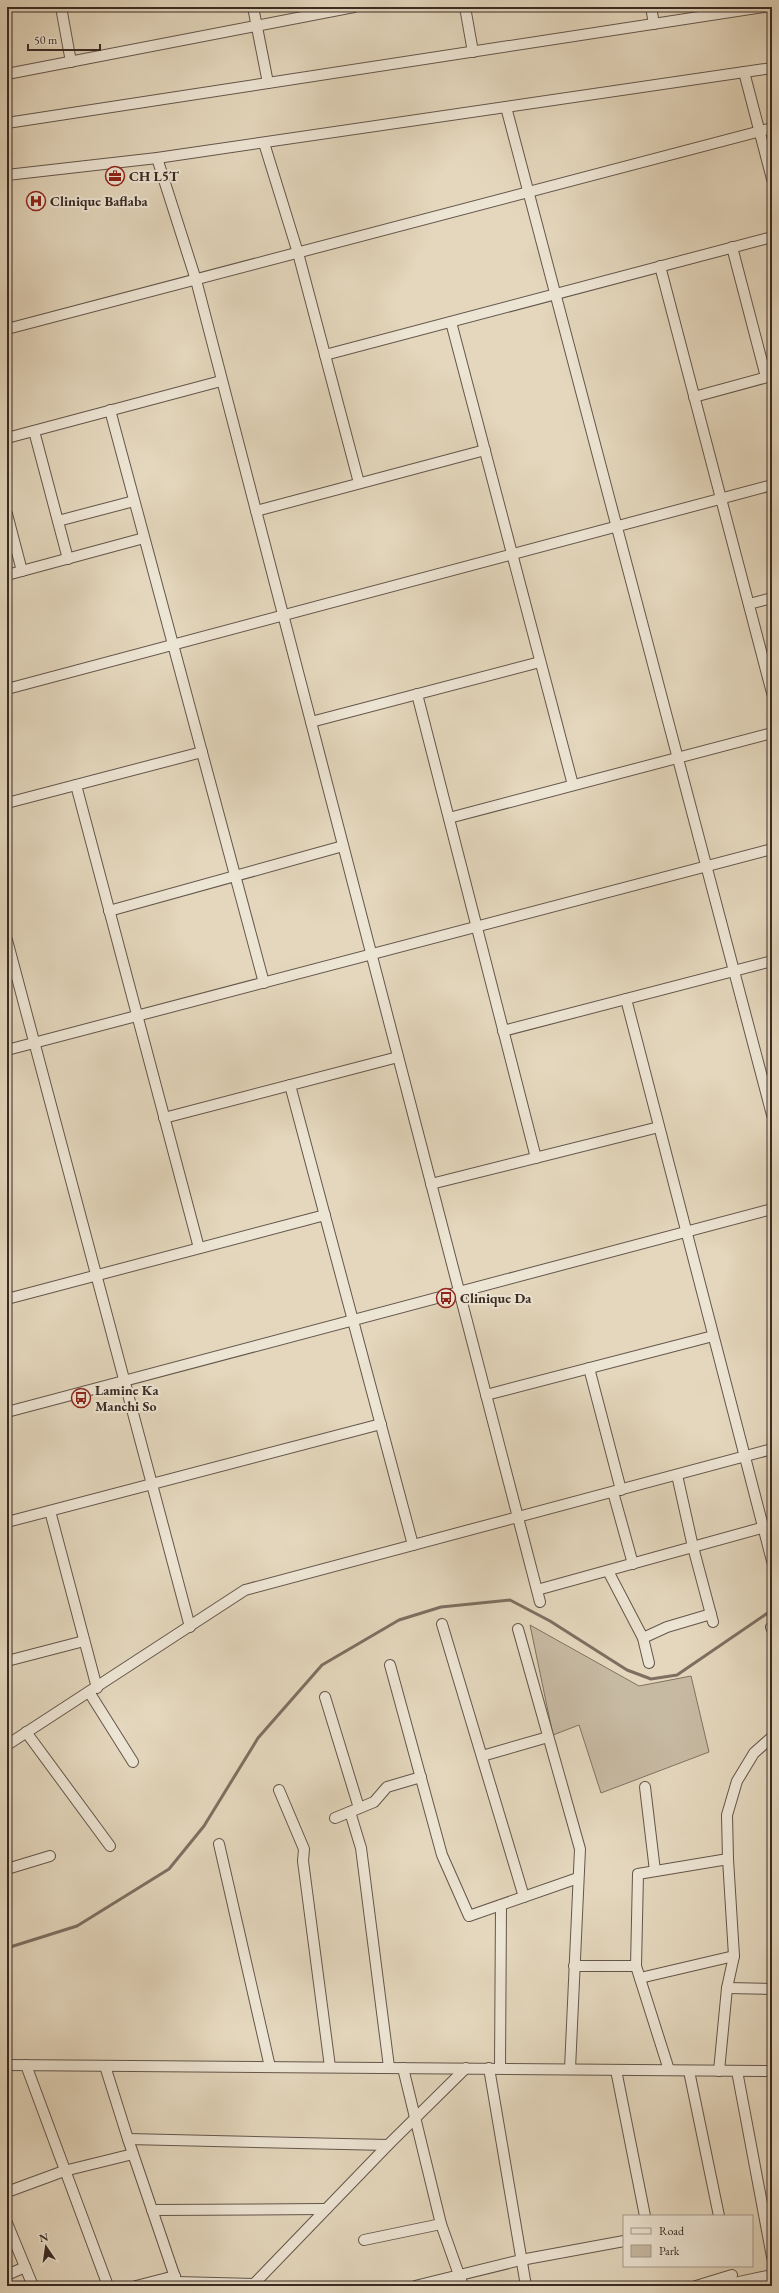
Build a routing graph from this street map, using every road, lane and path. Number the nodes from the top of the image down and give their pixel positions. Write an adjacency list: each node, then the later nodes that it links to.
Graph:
1 (61, 7): 10 (street)
2 (253, 7): 8 (street)
3 (354, 7): 8 (street)
4 (465, 7): 9 (street)
5 (650, 7): 7 (street)
6 (764, 7): 7 (street)
7 (654, 24): 9 (street)
8 (257, 26): 10 (street); 14 (street)
9 (473, 52): 14 (street)
10 (71, 62): 13 (street)
11 (772, 68): 12 (street)
12 (744, 72): 15 (street); 18 (street)
13 (7, 74)
14 (268, 83): 16 (street)
15 (506, 107): 19 (street); 23 (street)
16 (7, 124)
17 (772, 128): 18 (street)
18 (759, 131): 22 (street); 23 (street)
19 (264, 143): 20 (street); 26 (street)
20 (157, 158): 21 (street); 28 (street)
21 (7, 175)
22 (772, 179)
23 (528, 192): 26 (street); 29 (street)
24 (772, 237): 25 (street)
25 (732, 247): 27 (street); 33 (street)
26 (298, 253): 28 (street); 32 (street)
27 (660, 266): 29 (street); 35 (street)
28 (196, 280): 31 (street); 34 (street)
29 (555, 294): 30 (street); 47 (street)
30 (451, 322): 32 (street); 39 (street)
31 (7, 329)
32 (325, 355): 40 (street)
33 (769, 376): 35 (street)
34 (221, 381): 36 (street); 44 (street)
35 (694, 397): 42 (street)
36 (110, 410): 37 (street); 43 (street)
37 (34, 431): 38 (street); 46 (street)
38 (7, 438)
39 (485, 450): 40 (street); 49 (street)
40 (359, 483): 44 (street)
41 (772, 486): 42 (street)
42 (721, 499): 47 (street); 54 (street)
43 (134, 502): 46 (street); 48 (street)
44 (256, 511): 55 (street)
45 (7, 514): 51 (street)
46 (58, 521): 50 (street)
47 (617, 527): 49 (street); 64 (street)
48 (144, 538): 50 (street); 56 (street)
49 (512, 555): 55 (street); 57 (street)
50 (68, 559): 51 (street)
51 (22, 571): 52 (street)
52 (7, 575)
53 (772, 598): 54 (street)
54 (749, 604): 59 (street)
55 (283, 616): 56 (street); 61 (street)
56 (173, 645): 58 (street); 63 (street)
57 (540, 662): 60 (street); 66 (street)
58 (7, 689)
59 (772, 693)
60 (417, 694): 61 (street); 68 (street)
61 (311, 722): 69 (street)
62 (772, 733): 64 (street)
63 (202, 752): 65 (street); 72 (street)
64 (678, 758): 66 (street); 71 (street)
65 (76, 785): 67 (street); 73 (street)
66 (573, 785): 68 (street)
67 (7, 803)
68 (449, 818): 74 (street)
69 (343, 846): 72 (street); 76 (street)
70 (772, 849): 71 (street)
71 (706, 866): 74 (street); 78 (street)
72 (235, 876): 73 (street); 79 (street)
73 (109, 911): 81 (street)
74 (477, 926): 76 (street); 82 (street)
75 (7, 940): 83 (street)
76 (371, 954): 79 (street); 85 (street)
77 (772, 961): 78 (street)
78 (734, 971): 80 (street); 87 (street)
79 (264, 982): 81 (street)
80 (626, 999): 82 (street); 89 (street)
81 (137, 1016): 83 (street); 88 (street)
82 (504, 1031): 90 (street)
83 (34, 1043): 84 (street); 96 (street)
84 (7, 1050)
85 (398, 1057): 86 (street); 91 (street)
86 (290, 1085): 88 (street); 93 (street)
87 (772, 1115)
88 (164, 1118): 95 (street)
89 (659, 1127): 90 (street); 94 (street)
90 (536, 1158): 91 (street)
91 (431, 1184): 97 (street)
92 (772, 1209): 94 (street)
93 (325, 1215): 95 (street); 99 (street)
94 (686, 1232): 97 (street); 100 (street)
95 (199, 1248): 96 (street)
96 (96, 1275): 98 (street); 102 (street)
97 (459, 1292): 99 (street); 103 (street)
98 (7, 1299)
99 (353, 1320): 102 (street); 105 (street)
100 (714, 1336): 101 (street); 107 (street)
101 (589, 1368): 103 (street); 110 (street)
102 (124, 1380): 104 (street); 109 (street)
103 (486, 1395): 112 (street)
104 (7, 1412)
105 (381, 1424): 109 (street); 115 (street)
106 (772, 1450): 107 (street)
107 (745, 1457): 108 (street); 114 (street)
108 (677, 1475): 110 (street); 116 (street)
109 (152, 1484): 111 (street); 123 (street)
110 (617, 1491): 112 (street); 118 (street)
111 (50, 1511): 113 (street); 126 (street)
112 (518, 1517): 115 (street); 120 (street)
113 (7, 1522)
114 (768, 1526): 116 (street); 117 (street)
115 (413, 1545): 123 (street)
116 (692, 1547): 118 (street); 125 (street)
117 (772, 1560)
118 (633, 1564): 119 (street)
119 (608, 1571): 120 (street); 125 (street)
120 (537, 1590): 121 (street)
121 (540, 1602)
122 (442, 1624): 136 (street)
123 (190, 1627): 130 (street)
124 (518, 1629): 133 (street)
125 (643, 1638): 128 (street)
126 (84, 1641): 127 (street); 130 (street)
127 (7, 1661)
128 (649, 1663)
129 (390, 1665): 138 (street)
130 (93, 1690): 132 (street); 137 (street)
131 (325, 1697): 141 (street)
132 (26, 1732): 135 (street); 144 (street)
133 (548, 1737): 136 (street); 149 (street)
134 (772, 1737): 146 (street)
135 (7, 1745)
136 (482, 1756): 150 (street)
137 (133, 1762)
138 (421, 1777): 141 (street); 151 (street)
139 (645, 1787): 148 (street)
140 (279, 1790): 162 (street)
141 (355, 1810): 142 (street); 163 (street)
142 (335, 1818)
143 (218, 1844): 161 (street)
144 (110, 1846)
145 (50, 1856): 147 (street)
146 (728, 1859): 148 (street); 152 (street)
147 (7, 1869)
148 (655, 1871): 154 (street)
149 (578, 1878): 150 (street); 153 (street)
150 (524, 1897): 151 (street)
151 (501, 1905): 167 (street)
152 (734, 1956): 155 (street); 156 (street)
153 (574, 1966): 154 (street); 168 (street)
154 (636, 1966): 155 (street)
155 (640, 1978): 170 (street)
156 (727, 1988): 157 (street); 172 (street)
157 (772, 1990)
158 (7, 2065): 159 (street)
159 (26, 2065): 160 (street); 179 (street)
160 (105, 2066): 161 (street); 176 (street)
161 (270, 2067): 162 (street)
162 (330, 2067): 163 (street)
163 (389, 2067): 164 (street)
164 (403, 2068): 165 (street); 175 (street)
165 (466, 2068): 166 (street); 175 (street)
166 (489, 2068): 167 (street); 190 (street)
167 (500, 2068): 168 (street)
168 (570, 2069): 169 (street)
169 (616, 2070): 170 (street); 183 (street)
170 (669, 2070): 171 (street)
171 (689, 2070): 172 (street); 184 (street)
172 (719, 2071): 173 (street)
173 (737, 2071): 174 (street); 189 (street)
174 (772, 2072)
175 (415, 2117): 177 (street); 186 (street)
176 (128, 2138): 177 (street); 178 (street)
177 (388, 2145): 181 (street)
178 (133, 2154): 179 (street); 182 (street)
179 (64, 2171): 180 (street); 199 (street)
180 (7, 2192)
181 (326, 2209): 182 (street); 197 (street)
182 (152, 2210): 196 (street)
183 (644, 2215)
184 (719, 2215)
185 (7, 2223): 191 (street)
186 (441, 2224): 187 (street); 192 (street)
187 (364, 2240)
188 (623, 2241): 190 (street)
189 (772, 2257)
190 (521, 2260): 192 (street); 203 (street)
191 (25, 2267): 193 (street); 198 (street)
192 (459, 2274): 201 (street); 202 (street)
193 (7, 2275)
194 (772, 2275): 195 (street)
195 (732, 2278): 204 (street)
196 (177, 2282): 197 (street); 200 (street)
197 (253, 2285)
198 (33, 2286)
199 (108, 2286)
200 (136, 2286)
201 (415, 2286)
202 (463, 2286)
203 (526, 2286)
204 (696, 2286)

